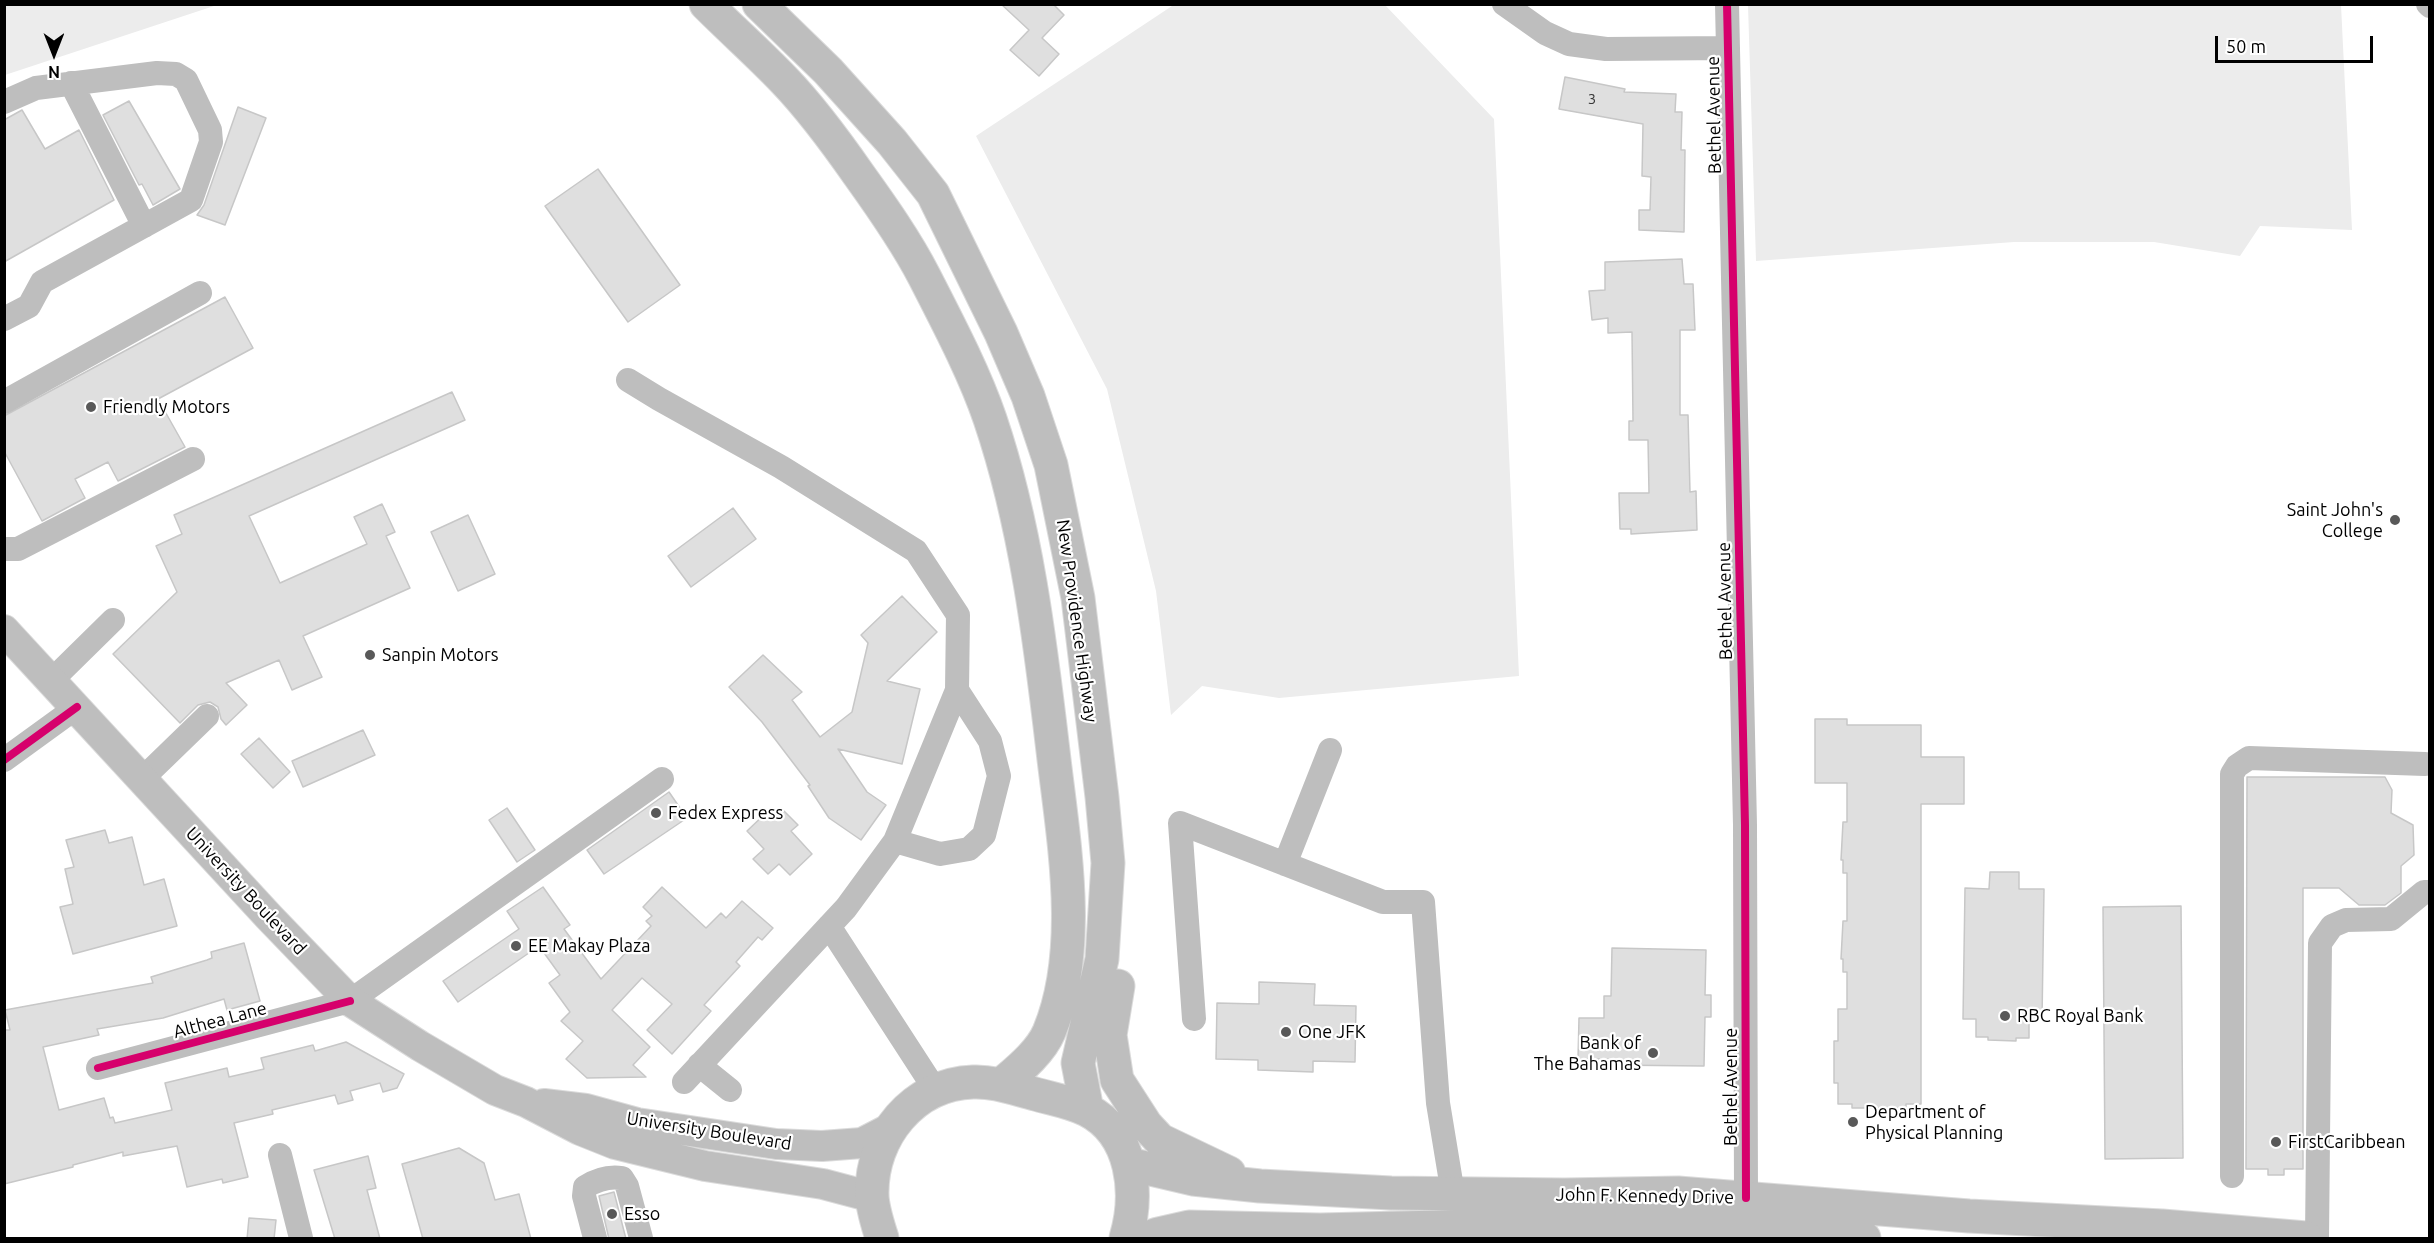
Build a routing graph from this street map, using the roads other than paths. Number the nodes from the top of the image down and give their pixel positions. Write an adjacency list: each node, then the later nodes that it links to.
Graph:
1 (706, 4): 34 (highway)
2 (759, 4): 27 (highway, New Providence Highway)
3 (1504, 4): 5 (street)
4 (1727, 4): 5 (street, Bethel Avenue)
5 (1728, 48): 48 (street, Bethel Avenue)
6 (71, 83): 7 (street); 8 (street); 8 (street)
7 (4, 102)
8 (144, 226): 10 (street)
9 (200, 293): 12 (street)
10 (4, 318)
11 (628, 380): 18 (street)
12 (4, 402)
13 (193, 459): 14 (street)
14 (4, 549)
15 (113, 620): 17 (street)
16 (4, 630): 17 (main road, University Boulevard)
17 (52, 680): 19 (main road, University Boulevard)
18 (957, 690): 26 (street); 26 (street)
19 (77, 707): 22 (street); 24 (main road, University Boulevard)
20 (207, 716): 24 (street)
21 (1330, 750): 28 (street)
22 (4, 760)
23 (2425, 764): 43 (street)
24 (142, 779): 31 (main road, University Boulevard)
25 (662, 779): 31 (street)
26 (895, 841): 30 (street)
27 (1108, 863): 38 (highway, New Providence Highway); 45 (highway)
28 (1285, 864): 32 (street); 46 (street)
29 (2430, 892): 57 (street)
30 (829, 926): 35 (street); 36 (street)
31 (350, 1001): 33 (street, Althea Lane); 37 (main road, University Boulevard)
32 (1194, 1019)
33 (98, 1068)
34 (1000, 1085): 36 (highway); 38 (highway)
35 (730, 1090)
36 (936, 1091): 39 (highway)
37 (526, 1102): 39 (main road, University Boulevard); 40 (main road, University Boulevard)
38 (1087, 1110): 42 (highway)
39 (891, 1128): 47 (highway)
40 (615, 1144): 44 (street); 47 (main road, University Boulevard)
41 (280, 1155): 49 (street)
42 (1129, 1164): 45 (highway, John F. Kennedy Drive); 53 (highway)
43 (2232, 1176)
44 (603, 1179): 50 (street); 51 (street)
45 (1260, 1186): 46 (highway, John F. Kennedy Drive)
46 (1453, 1194): 48 (highway, John F. Kennedy Drive)
47 (872, 1197): 52 (highway)
48 (1746, 1198): 56 (highway, John F. Kennedy Drive)
49 (301, 1239)
50 (595, 1239)
51 (641, 1239)
52 (882, 1239)
53 (1126, 1239)
54 (1147, 1239): 55 (highway, John F. Kennedy Drive)
55 (1864, 1239)
56 (2306, 1239)
57 (2317, 1239)

